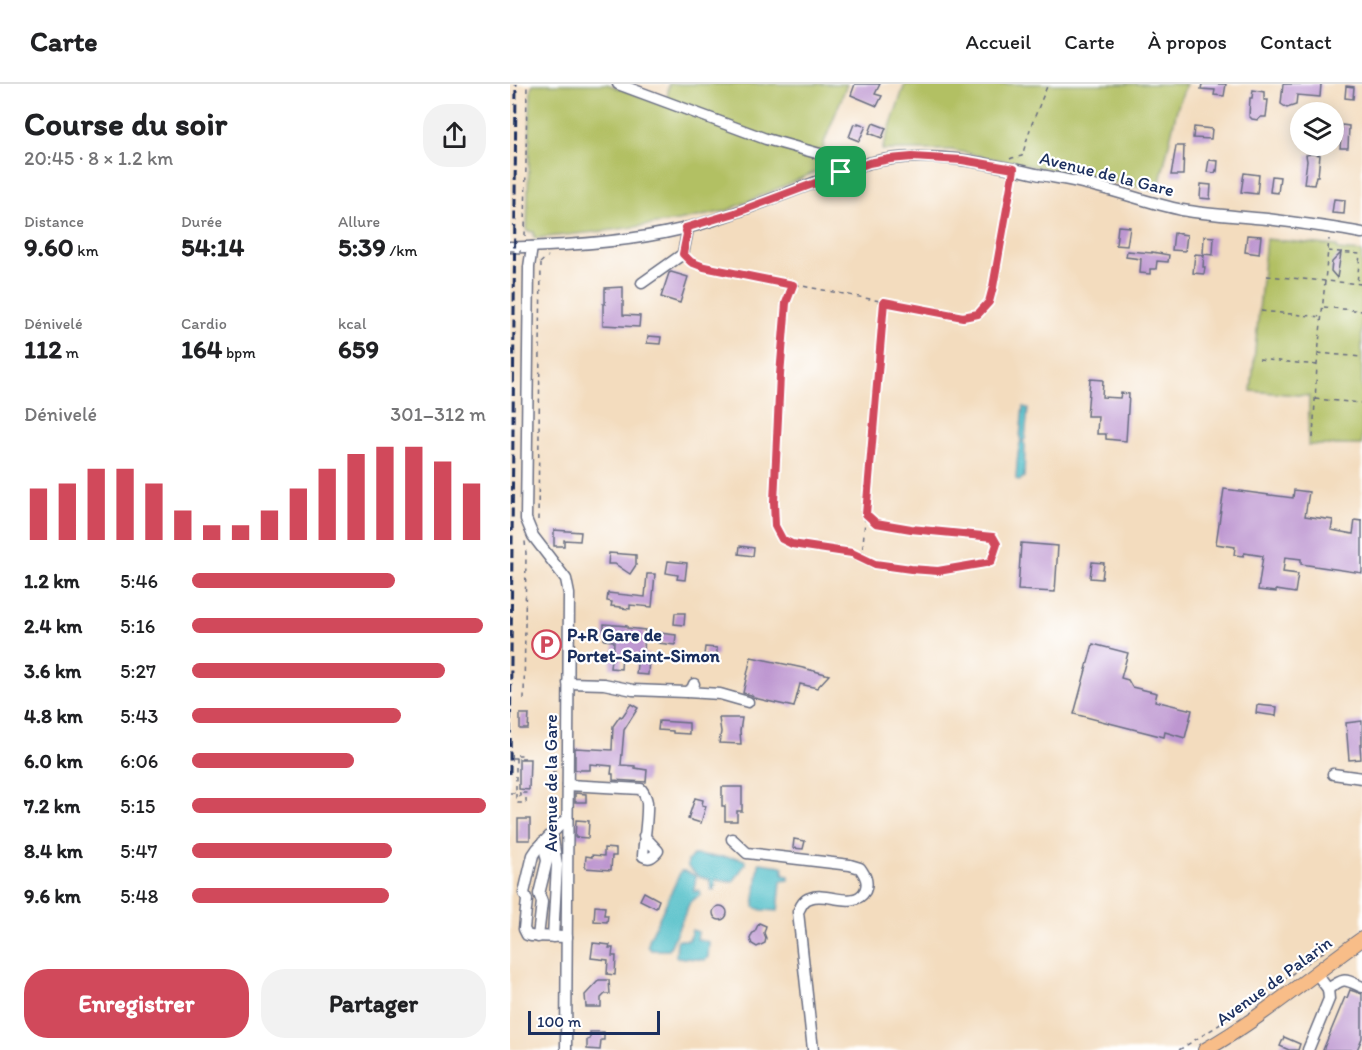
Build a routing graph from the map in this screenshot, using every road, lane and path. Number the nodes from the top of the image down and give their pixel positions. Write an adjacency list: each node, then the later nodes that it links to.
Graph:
1 (527, 84): 9 (path)
2 (618, 84): 5 (street)
3 (1048, 84): 4 (path)
4 (1009, 168): 5 (street, Avenue de la Gare); 7 (street, Avenue de la Gare); 19 (path)
5 (841, 172): 6 (street, Avenue de la Gare)
6 (685, 228): 9 (street, Avenue de la Gare); 12 (street)
7 (1332, 228): 8 (street, Avenue de la Gare); 11 (path)
8 (1362, 233)
9 (530, 244): 10 (street, Avenue de la Gare); 32 (street); 32 (path)
10 (514, 250)
11 (1328, 251): 14 (path); 16 (path)
12 (683, 254): 15 (street); 18 (path)
13 (1266, 276): 14 (path)
14 (1325, 280): 16 (path); 20 (path)
15 (642, 282)
16 (1357, 284): 17 (path)
17 (1362, 284)
18 (793, 285): 19 (path); 33 (path)
19 (884, 302): 31 (path)
20 (1323, 307): 22 (path); 23 (path)
21 (1261, 311): 23 (path)
22 (1362, 311)
23 (1322, 317): 24 (path)
24 (1318, 353): 25 (path); 27 (path)
25 (1362, 357)
26 (1259, 359): 27 (path)
27 (1317, 364): 28 (path)
28 (1315, 399): 29 (path); 30 (path)
29 (1362, 403)
30 (1313, 438)
31 (866, 514): 33 (path); 33 (path)
32 (529, 529): 34 (street, Avenue de la Gare); 35 (path)
33 (862, 558)
34 (568, 683): 36 (street); 44 (street, Avenue de la Gare)
35 (524, 699)
36 (748, 702)
37 (517, 757): 38 (path); 39 (path); 46 (path)
38 (525, 757)
39 (512, 758)
40 (552, 772): 41 (path)
41 (556, 772)
42 (1333, 774): 43 (street)
43 (1362, 778)
44 (568, 785): 48 (street, Avenue de la Gare); 50 (street)
45 (510, 793): 46 (path, bridge)
46 (520, 793): 47 (path, bridge)
47 (520, 799)
48 (567, 818): 49 (street); 55 (street, Avenue de la Gare)
49 (552, 833): 52 (street); 54 (street)
50 (644, 836)
51 (732, 838): 62 (street)
52 (543, 842): 53 (street); 53 (street)
53 (538, 936): 54 (street)
54 (553, 937): 55 (street)
55 (567, 937): 61 (street, Avenue de la Gare)
56 (1360, 944): 58 (main road, Avenue de Palarin)
57 (1333, 946): 63 (path)
58 (1316, 973): 60 (street); 64 (main road, Avenue de Palarin)
59 (1362, 987): 60 (street)
60 (1328, 989): 65 (street)
61 (566, 1050)
62 (813, 1050)
63 (1179, 1050)
64 (1205, 1050)
65 (1308, 1050)

